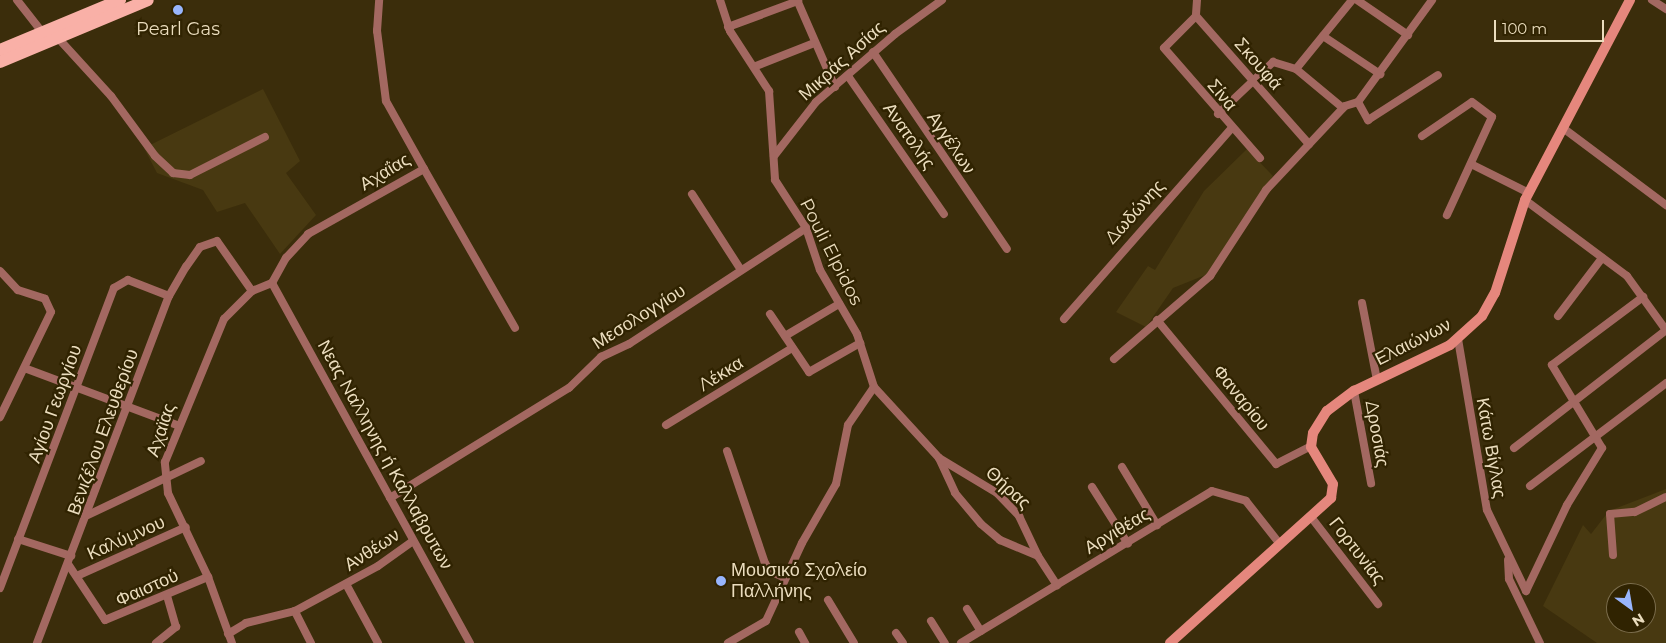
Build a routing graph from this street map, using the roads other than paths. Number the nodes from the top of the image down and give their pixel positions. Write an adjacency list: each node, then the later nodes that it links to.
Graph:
1 (17, 0): 17 (street)
2 (120, 0): 17 (main road)
3 (148, 0): 20 (main road)
4 (379, 0): 43 (street, Αχαΐας)
5 (720, 0): 16 (street, Pouli Elpidos)
6 (942, 0): 23 (street, Μικράς Ασίας)
7 (1197, 0): 15 (street)
8 (1352, 0): 19 (street)
9 (1356, 0): 18 (street)
10 (1432, 0): 18 (street)
11 (1630, 0): 35 (main road, Ελαιώνων)
12 (1652, 0): 14 (street)
13 (797, 1): 16 (street); 21 (street)
14 (1666, 9)
15 (1196, 16): 30 (street, Σκουφά); 34 (street, Σίνα)
16 (728, 26): 25 (street, Pouli Elpidos)
17 (42, 32): 22 (main road)
18 (1408, 35): 27 (street)
19 (1323, 36): 26 (street); 27 (street)
20 (58, 38): 24 (main road); 38 (street)
21 (814, 43): 25 (street); 31 (street)
22 (0, 50)
23 (873, 52): 29 (street, Μικράς Ασίας); 50 (street, Αγγέλων)
24 (0, 62)
25 (756, 66): 40 (street, Pouli Elpidos)
26 (1296, 69): 30 (street); 33 (street)
27 (1380, 74): 32 (street)
28 (1438, 75): 32 (street)
29 (848, 76): 31 (street, Μικράς Ασίας); 47 (street, Ανατολής)
30 (1252, 82): 34 (street); 39 (street, Σκουφά)
31 (835, 87): 40 (street, Μικράς Ασίας)
32 (1358, 102): 33 (street)
33 (1343, 108): 39 (street)
34 (1218, 114): 36 (street, Σίνα)
35 (1563, 128): 45 (main road, Ελαιώνων); 46 (street)
36 (1231, 129): 41 (street, Σίνα); 62 (street, Δωδώνης)
37 (1422, 136): 42 (street)
38 (264, 137)
39 (1309, 144): 63 (street)
40 (774, 156): 49 (street, Pouli Elpidos)
41 (1260, 158)
42 (1471, 164): 45 (street); 48 (street)
43 (424, 169): 54 (street, Αχαΐας); 64 (street)
44 (692, 194): 52 (street)
45 (1527, 197): 51 (street); 67 (main road, Ελαιώνων)
46 (1666, 205)
47 (944, 214)
48 (1447, 215)
49 (806, 228): 52 (street, Μεσολογγίου); 59 (street, Pouli Elpidos)
50 (1006, 249)
51 (1602, 258): 57 (street); 61 (street)
52 (741, 270): 94 (street, Μεσολογγίου)
53 (0, 271): 71 (street)
54 (273, 280): 55 (street, Αχαϊας); 94 (street, Νεας Nαλληνης ή Καλλαβρυτων)
55 (252, 291): 56 (street, Βενιζέλου Ελευθερίου); 80 (street, Αχαϊας)
56 (169, 296): 74 (street, Αγίου Γεωργίου); 78 (street, Βενιζέλου Ελευθερίου)
57 (1643, 297): 65 (street); 77 (street)
58 (1362, 303): 72 (street)
59 (839, 304): 66 (street); 68 (street, Pouli Elpidos)
60 (770, 314): 66 (street)
61 (1558, 316)
62 (1064, 318)
63 (1157, 320): 70 (street); 83 (street, Φαναρίου)
64 (515, 328)
65 (1666, 330): 77 (street)
66 (784, 336): 69 (street)
67 (1458, 339): 72 (main road, Ελαιώνων); 105 (street, Κάτω Βίγλας)
68 (860, 343): 69 (street); 75 (street, Pouli Elpidos)
69 (792, 348): 81 (street, Λέκκα)
70 (1114, 359)
71 (27, 369): 74 (street); 79 (street)
72 (1376, 380): 76 (main road, Ελαιώνων)
73 (1666, 383): 82 (street)
74 (78, 388): 78 (street); 99 (street, Αγίου Γεωργίου)
75 (874, 388): 86 (street, Θήρας); 109 (street)
76 (1354, 391): 83 (main road, Ελαιώνων); 90 (street, Δροσιάς)
77 (1575, 401): 82 (street); 84 (street)
78 (128, 405): 80 (street); 95 (street, Βενιζέλου Ελευθερίου)
79 (0, 417)
80 (177, 425): 89 (street, Αχαϊας)
81 (666, 426)
82 (1597, 435): 91 (street); 105 (street)
83 (1311, 446): 96 (main road)
84 (1514, 448)
85 (727, 451): 109 (street)
86 (939, 458): 104 (street, Θήρας); 104 (street, Θήρας)
87 (201, 461): 89 (street, Καλύμνου)
88 (1122, 467): 97 (street)
89 (164, 480): 95 (street, Καλύμνου); 98 (street, Αχαϊας)
90 (1370, 483)
91 (1530, 486)
92 (1092, 487): 102 (street)
93 (1666, 497): 103 (street)
94 (390, 498): 100 (street, Νεας Nαλληνης ή Καλλαβρυτων)
95 (88, 515): 106 (street, Βενιζέλου Ελευθερίου)
96 (1311, 517): 101 (main road); 115 (street, Γορτυνίας)
97 (1157, 525): 101 (street, Αργιθέας); 102 (street, Αργιθέας)
98 (186, 527): 107 (street, Καλύμνου); 108 (street, Αχαϊας)
99 (18, 539): 106 (street, Φαιστού); 112 (street, Αγίου Γεωργίου)
100 (413, 541): 110 (street, Ανθέων); 128 (street, Νεας Nαλληνης ή Καλλαβρυτων)
101 (1279, 543): 135 (main road)
102 (1128, 544): 111 (street, Αργιθέας)
103 (1613, 555)
104 (1038, 556): 111 (street, Θήρας)
105 (1508, 558): 136 (street)
106 (70, 560): 107 (street, Φαιστού); 123 (street, Βενιζέλου Ελευθερίου)
107 (79, 576): 113 (street, Φαιστού)
108 (208, 577): 113 (street, Φαιστού); 122 (street, Αχαϊας)
109 (785, 578): 129 (street)
110 (346, 584): 117 (street, Ανθέων); 127 (street, Ανθέων)
111 (1057, 585): 119 (street, Αργιθέας)
112 (0, 588)
113 (167, 595): 124 (street)
114 (828, 600): 131 (street)
115 (1378, 604)
116 (967, 609): 119 (street)
117 (295, 611): 122 (street, Ανθέων); 126 (street)
118 (931, 621): 133 (street)
119 (981, 631): 134 (street, Αργιθέας)
120 (799, 632): 130 (street)
121 (896, 633): 132 (street)
122 (228, 634): 125 (street, Αχαϊας)
123 (37, 643)
124 (156, 643)
125 (232, 643)
126 (311, 643)
127 (378, 643)
128 (470, 643)
129 (728, 643)
130 (805, 643)
131 (854, 643)
132 (903, 643)
133 (946, 643)
134 (961, 643)
135 (1170, 643)
136 (1540, 643)

